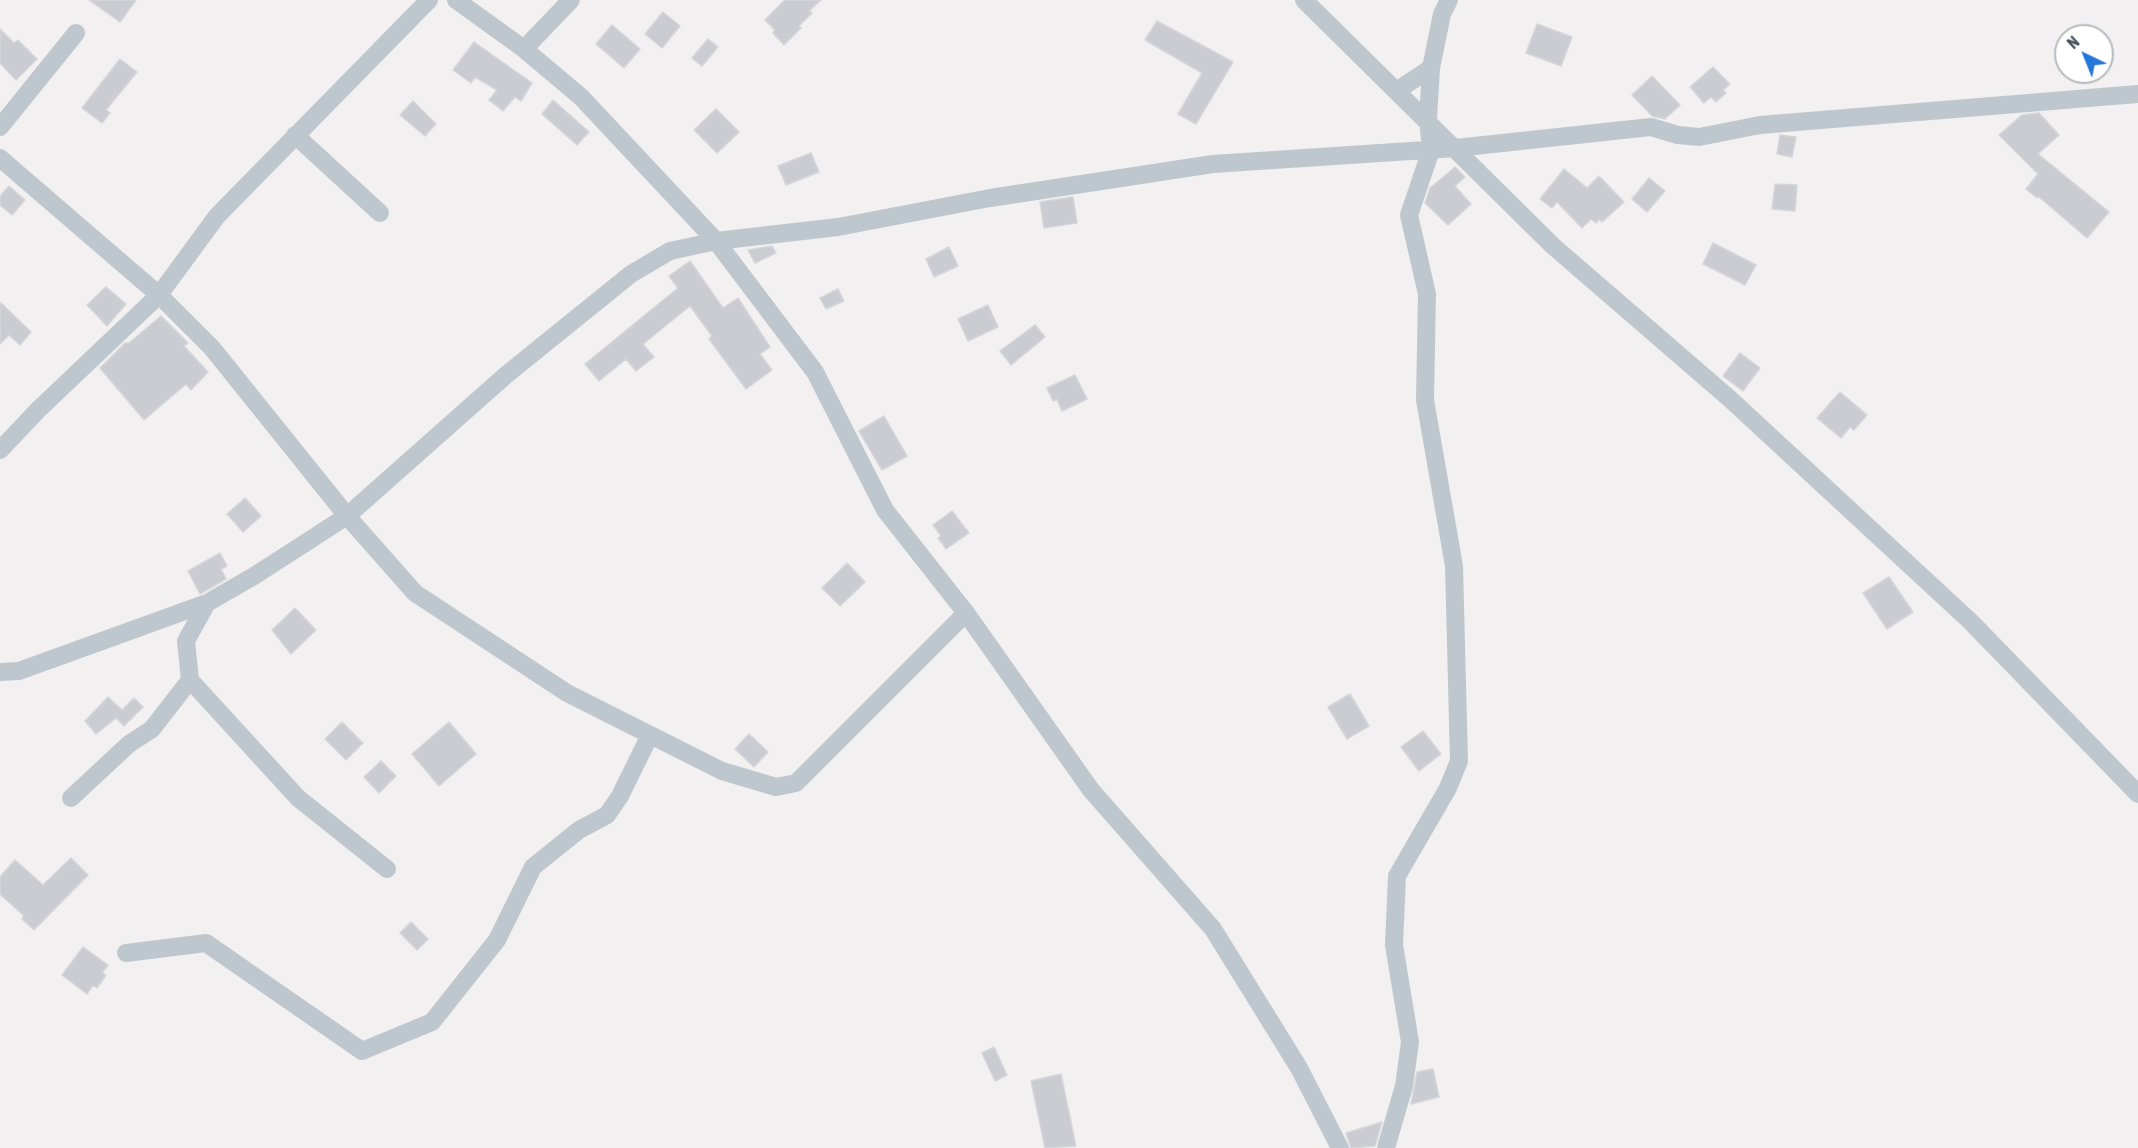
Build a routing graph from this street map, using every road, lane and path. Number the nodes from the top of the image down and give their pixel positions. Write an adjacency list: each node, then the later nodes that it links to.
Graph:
1 (429, 0): 13 (street)
2 (456, 0): 7 (street)
3 (570, 0): 7 (street)
4 (1305, 0): 9 (street)
5 (1449, 0): 8 (street)
6 (76, 33): 12 (street)
7 (524, 49): 18 (street)
8 (1431, 69): 9 (street); 11 (street)
9 (1398, 90): 11 (street)
10 (2138, 94): 14 (street)
11 (1428, 119): 14 (street); 15 (street)
12 (0, 128)
13 (295, 135): 17 (street); 19 (street)
14 (1456, 148): 15 (street); 27 (street)
15 (1431, 150): 18 (street); 32 (street)
16 (0, 158): 19 (street)
17 (380, 213)
18 (716, 241): 21 (street); 23 (street)
19 (159, 295): 20 (street); 21 (street)
20 (0, 450)
21 (347, 516): 22 (street); 26 (street)
22 (207, 603): 24 (street); 25 (street)
23 (966, 613): 26 (street); 31 (street)
24 (0, 672)
25 (190, 680): 28 (street); 29 (street)
26 (650, 735): 30 (street)
27 (2138, 794)
28 (71, 798)
29 (387, 869)
30 (126, 954)
31 (1340, 1148)
32 (1386, 1148)

